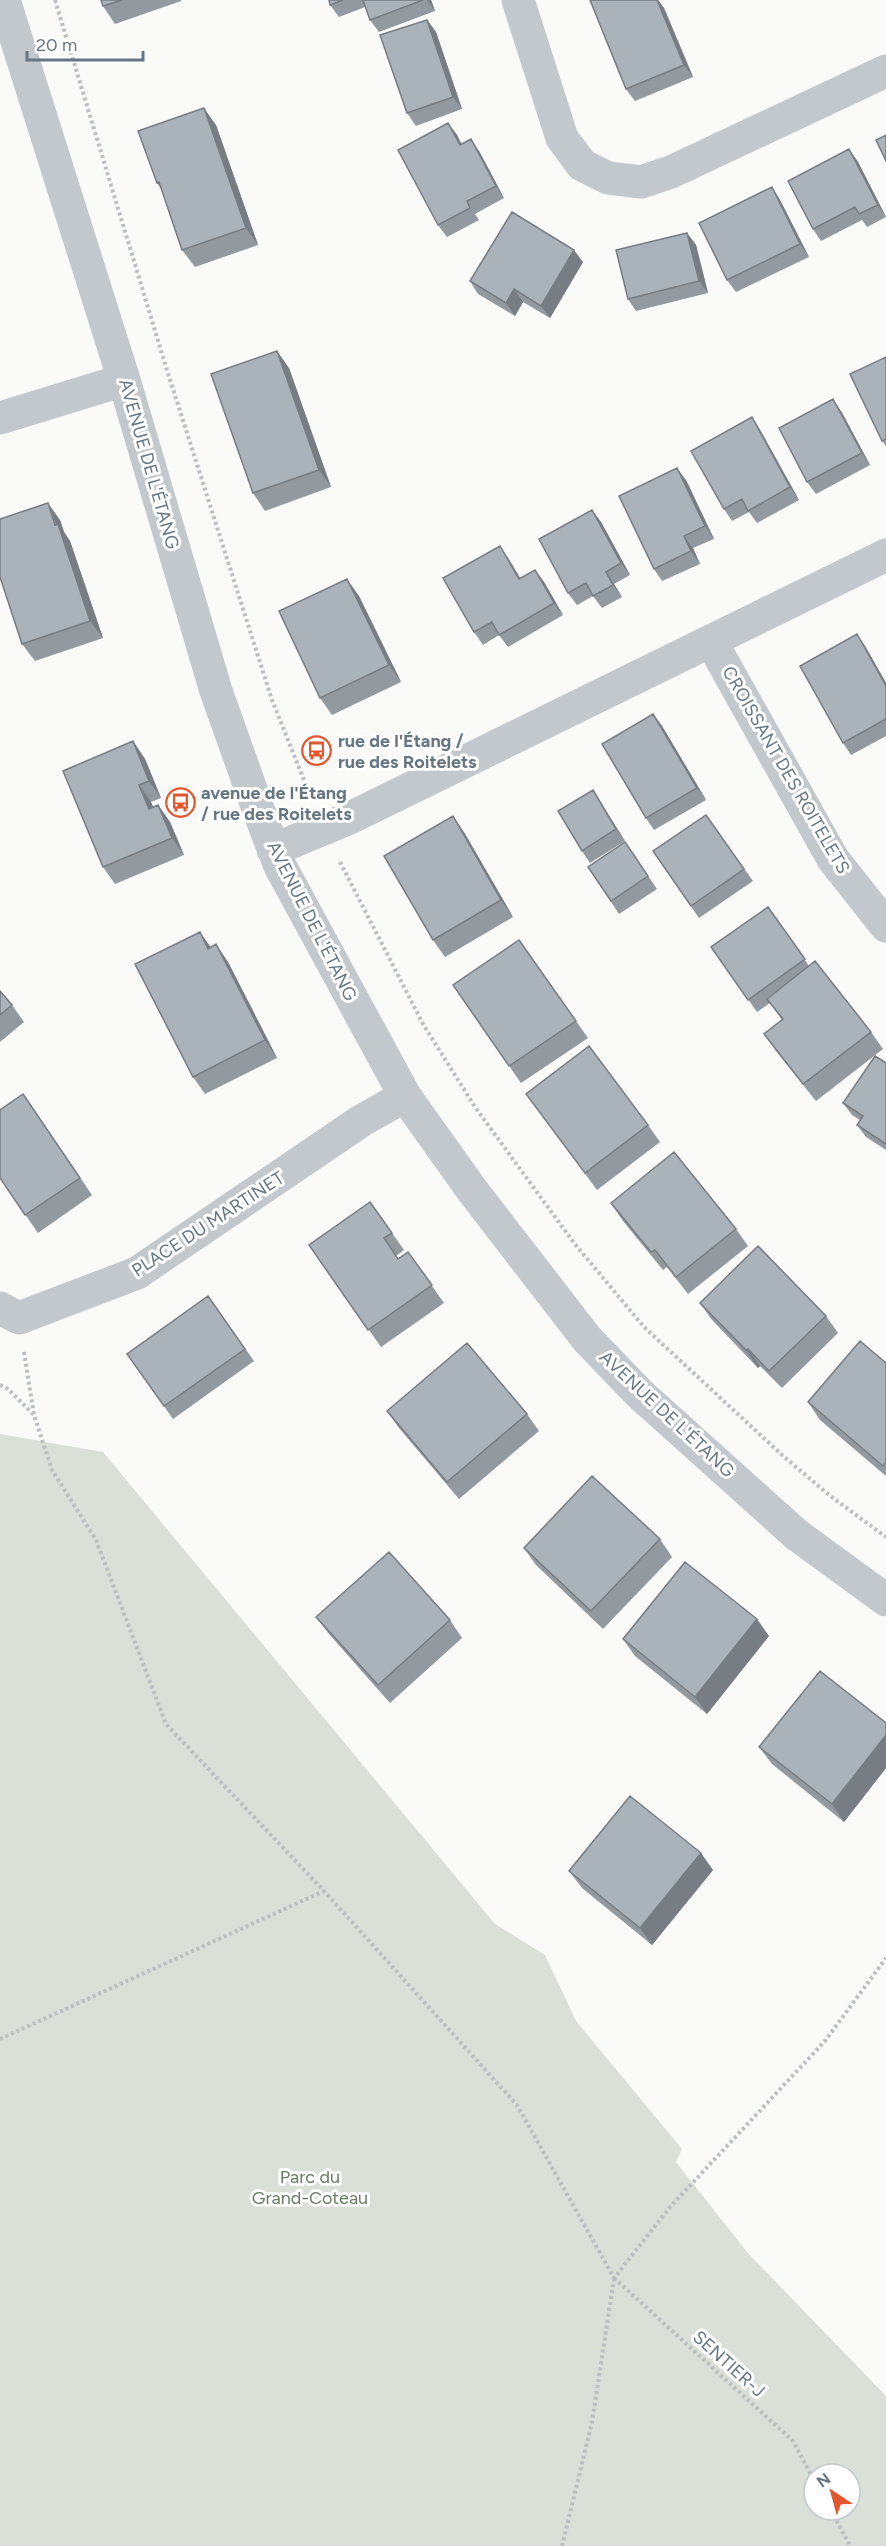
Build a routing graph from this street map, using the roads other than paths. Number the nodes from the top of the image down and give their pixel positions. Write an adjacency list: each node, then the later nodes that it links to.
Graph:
1 (4, 0): 4 (street, AVENUE DE L'ÉTANG)
2 (518, 0): 3 (street)
3 (886, 71)
4 (124, 380): 5 (street); 8 (street, AVENUE DE L'ÉTANG)
5 (0, 417)
6 (886, 555): 7 (street)
7 (711, 641): 8 (street); 9 (street, CROISSANT DES ROITELETS)
8 (273, 850): 10 (street, AVENUE DE L'ÉTANG)
9 (886, 926)
10 (405, 1096): 11 (street, PLACE DU MARTINET); 12 (street, AVENUE DE L'ÉTANG)
11 (9, 1313)
12 (886, 1600)

